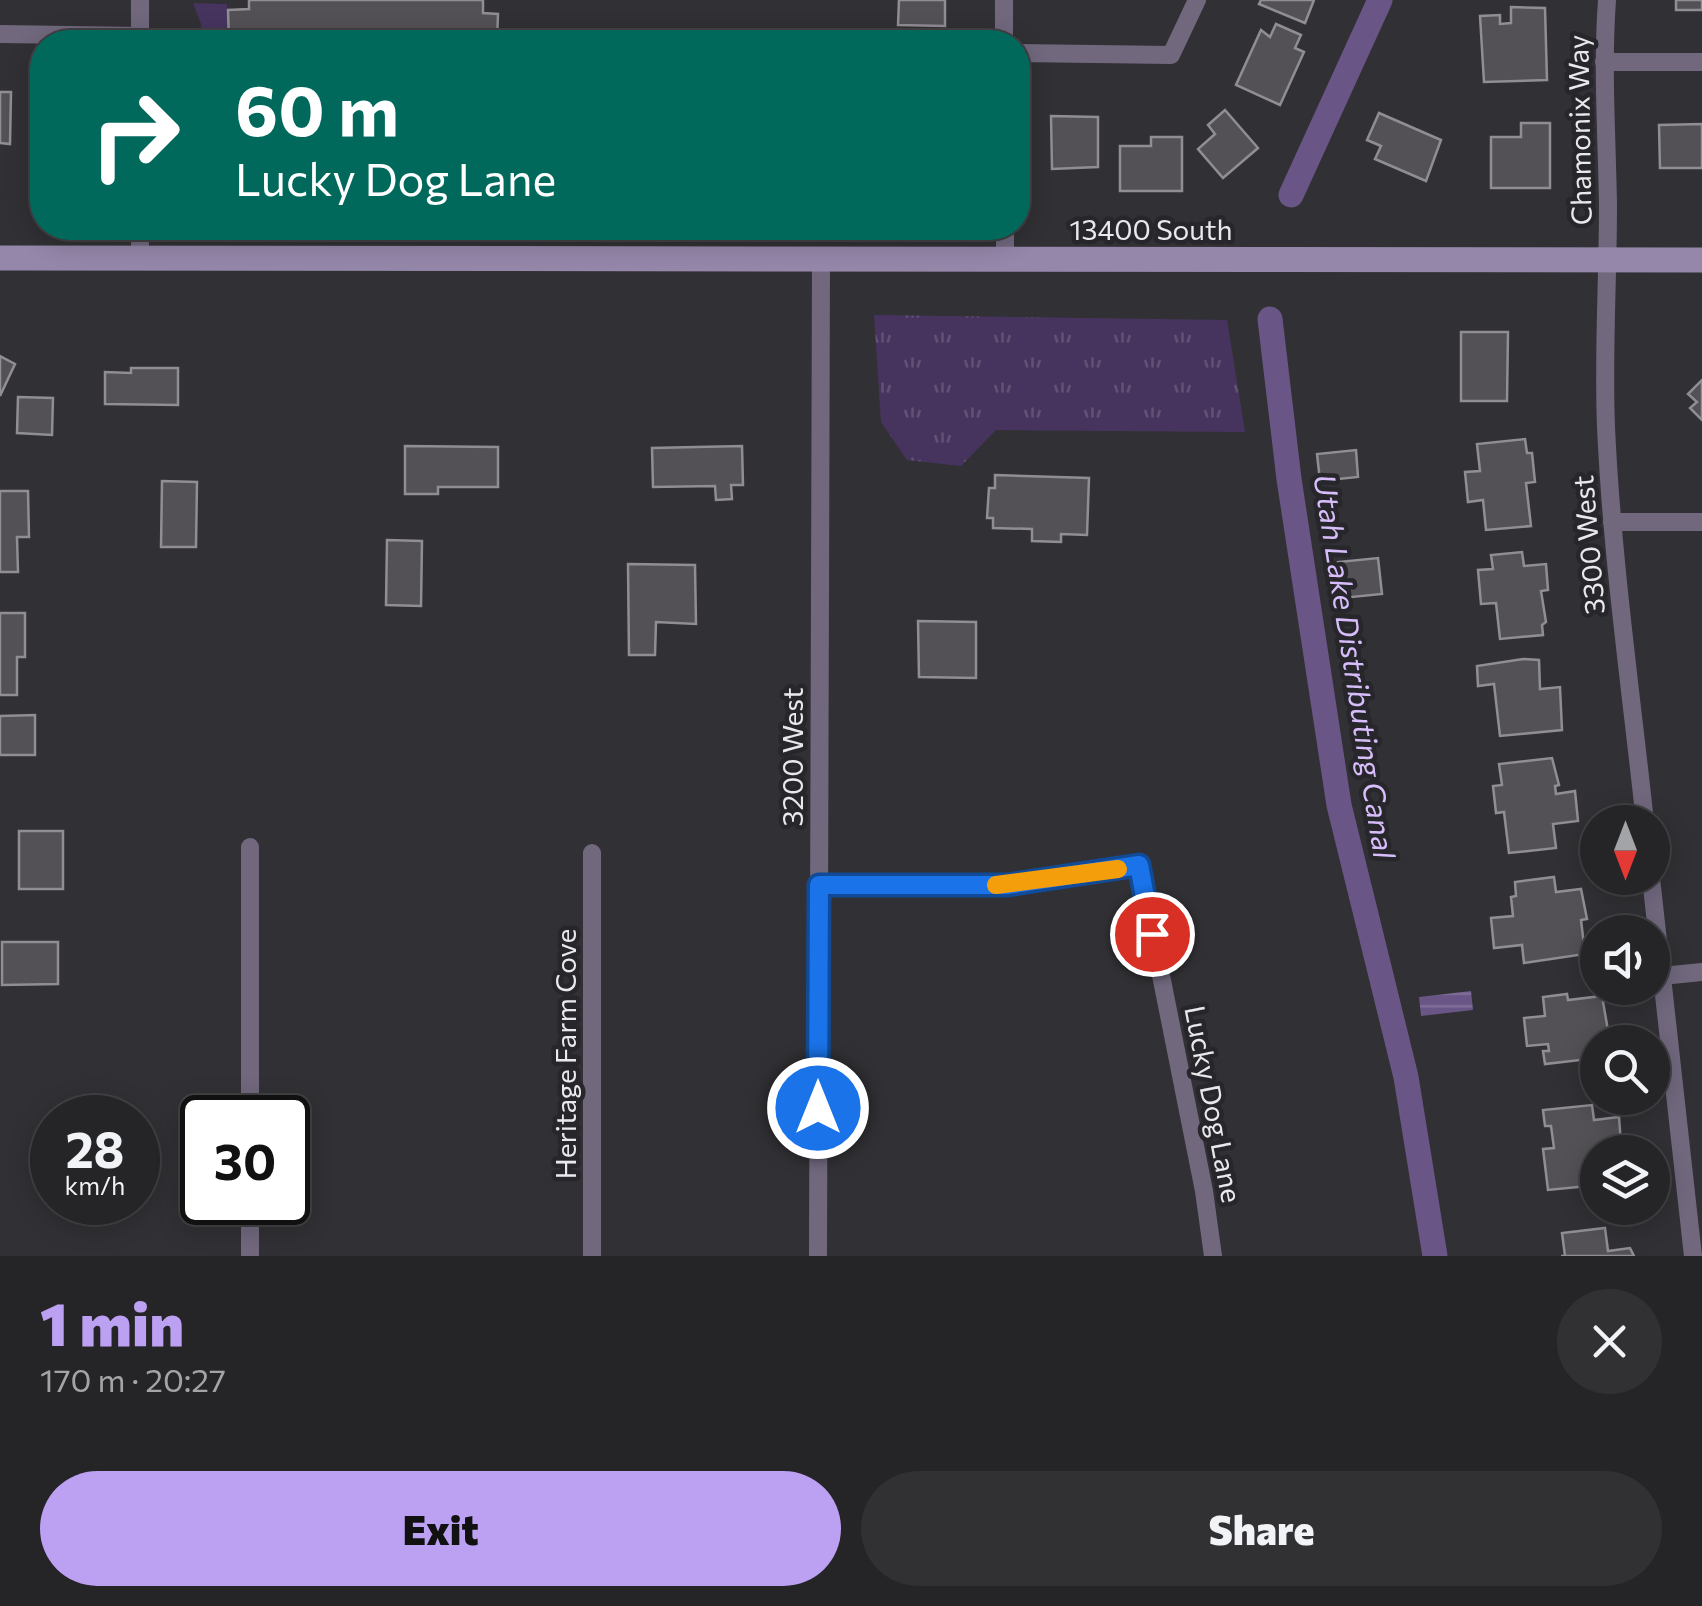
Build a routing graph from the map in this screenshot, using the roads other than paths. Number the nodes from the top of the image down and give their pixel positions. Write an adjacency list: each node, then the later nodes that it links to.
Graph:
1 (140, 0): 5 (street)
2 (1004, 0): 6 (street)
3 (1197, 0): 9 (street)
4 (1607, 0): 10 (street, Chamonix Way)
5 (140, 30)
6 (1004, 30)
7 (0, 34): 8 (street)
8 (30, 35)
9 (1030, 53)
10 (1604, 62): 11 (street); 18 (street, Chamonix Way)
11 (1702, 62)
12 (140, 240): 15 (street)
13 (1005, 240): 17 (street)
14 (0, 258): 15 (main road, 13400 South)
15 (140, 258): 16 (main road, 13400 South)
16 (822, 258): 17 (main road, 13400 South); 25 (street, 3200 West)
17 (1005, 258): 18 (main road, 13400 South)
18 (1608, 260): 19 (main road, 13400 South); 20 (street, 3300 West)
19 (1702, 260)
20 (1612, 522): 21 (street); 22 (street, 3300 West)
21 (1702, 522)
22 (1643, 805)
23 (250, 847): 29 (street)
24 (592, 852): 32 (street, Heritage Farm Cove)
25 (819, 885): 33 (street, 3200 West); 34 (street, Lucky Dog Lane)
26 (1702, 972): 27 (street)
27 (1670, 975)
28 (1665, 1005): 35 (street)
29 (250, 1095)
30 (250, 1225): 31 (street)
31 (250, 1256)
32 (592, 1256)
33 (818, 1256)
34 (1213, 1256)
35 (1693, 1256)

